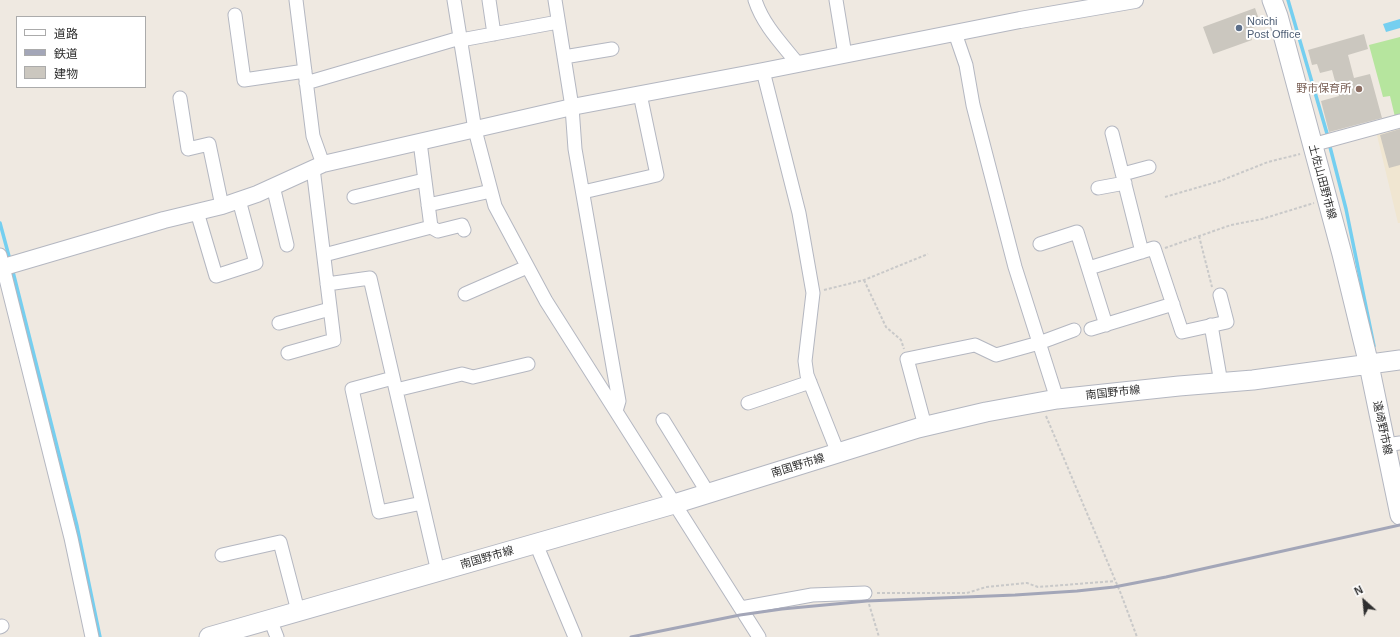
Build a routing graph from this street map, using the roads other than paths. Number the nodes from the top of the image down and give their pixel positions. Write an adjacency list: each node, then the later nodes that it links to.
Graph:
1 (296, 0): 20 (street)
2 (454, 0): 14 (street)
3 (489, 0): 13 (street)
4 (555, 0): 11 (street)
5 (755, 0): 18 (street)
6 (836, 0): 16 (street)
7 (1135, 0): 9 (street)
8 (1272, 0): 28 (main road, 土佐山田野市線)
9 (1113, 2): 12 (street)
10 (235, 15): 20 (street)
11 (558, 22): 13 (street); 17 (street)
12 (955, 33): 16 (street); 61 (street)
13 (494, 34): 14 (street)
14 (460, 39): 20 (street); 25 (street)
15 (612, 49): 17 (street)
16 (845, 55): 18 (street)
17 (564, 56): 23 (street)
18 (798, 64): 19 (street)
19 (763, 71): 21 (street); 66 (street)
20 (306, 77): 29 (street)
21 (640, 94): 23 (street); 36 (street)
22 (180, 98): 40 (street)
23 (572, 107): 25 (street); 36 (street)
24 (1400, 121): 28 (street)
25 (476, 130): 27 (street); 35 (street)
26 (1112, 133): 31 (street)
27 (420, 142): 29 (street); 32 (street)
28 (1313, 148): 65 (main road, 土佐山田野市線)
29 (318, 166): 33 (street); 47 (street)
30 (1149, 167): 31 (street)
31 (1124, 179): 34 (street); 46 (street)
32 (424, 180): 37 (street); 39 (street)
33 (273, 186): 38 (street); 45 (street)
34 (1098, 188)
35 (491, 191): 39 (street); 49 (street)
36 (583, 192): 71 (street)
37 (354, 198)
38 (239, 200): 40 (street); 41 (street)
39 (428, 205): 42 (street)
40 (222, 206): 41 (street)
41 (197, 212): 48 (street)
42 (430, 227): 43 (street); 47 (street)
43 (464, 230)
44 (1040, 244): 50 (street)
45 (287, 245)
46 (1148, 252): 50 (street); 54 (street)
47 (324, 255): 51 (street)
48 (2, 261): 87 (street)
49 (528, 267): 52 (street); 71 (street)
50 (1089, 268): 57 (street)
51 (327, 284): 55 (street); 68 (street)
52 (465, 294)
53 (1220, 295): 58 (street)
54 (1173, 304): 57 (street); 58 (street)
55 (330, 309): 56 (street); 62 (street)
56 (279, 323)
57 (1106, 325): 60 (street)
58 (1211, 325): 67 (street)
59 (1074, 330): 61 (street)
60 (1091, 330)
61 (1038, 343): 69 (street); 73 (street)
62 (288, 353)
63 (1400, 360): 65 (main road, 南国野市線)
64 (528, 364): 68 (street)
65 (1369, 365): 67 (main road, 南国野市線); 74 (main road, 遠崎野市線)
66 (810, 382): 70 (street); 75 (street)
67 (1221, 383): 69 (main road, 南国野市線)
68 (395, 384): 77 (street); 77 (street)
69 (1048, 401): 73 (main road, 南国野市線)
70 (748, 403)
71 (616, 411): 78 (street)
72 (663, 420): 76 (street)
73 (926, 426): 75 (main road, 南国野市線)
74 (1393, 444): 79 (main road, 遠崎野市線)
75 (838, 453): 76 (main road, 南国野市線)
76 (708, 493): 78 (main road, 南国野市線)
77 (422, 503): 82 (street)
78 (674, 504): 80 (main road, 南国野市線); 84 (street)
79 (1400, 515)
80 (536, 544): 82 (main road, 南国野市線); 90 (street)
81 (222, 555): 85 (street)
82 (438, 572): 85 (main road, 南国野市線)
83 (865, 592): 84 (street)
84 (741, 608): 91 (street)
85 (298, 611): 86 (main road, 南国野市線)
86 (270, 619): 88 (main road, 南国野市線); 89 (street)
87 (92, 637)
88 (209, 637)
89 (277, 637)
90 (574, 637)
91 (759, 637)

